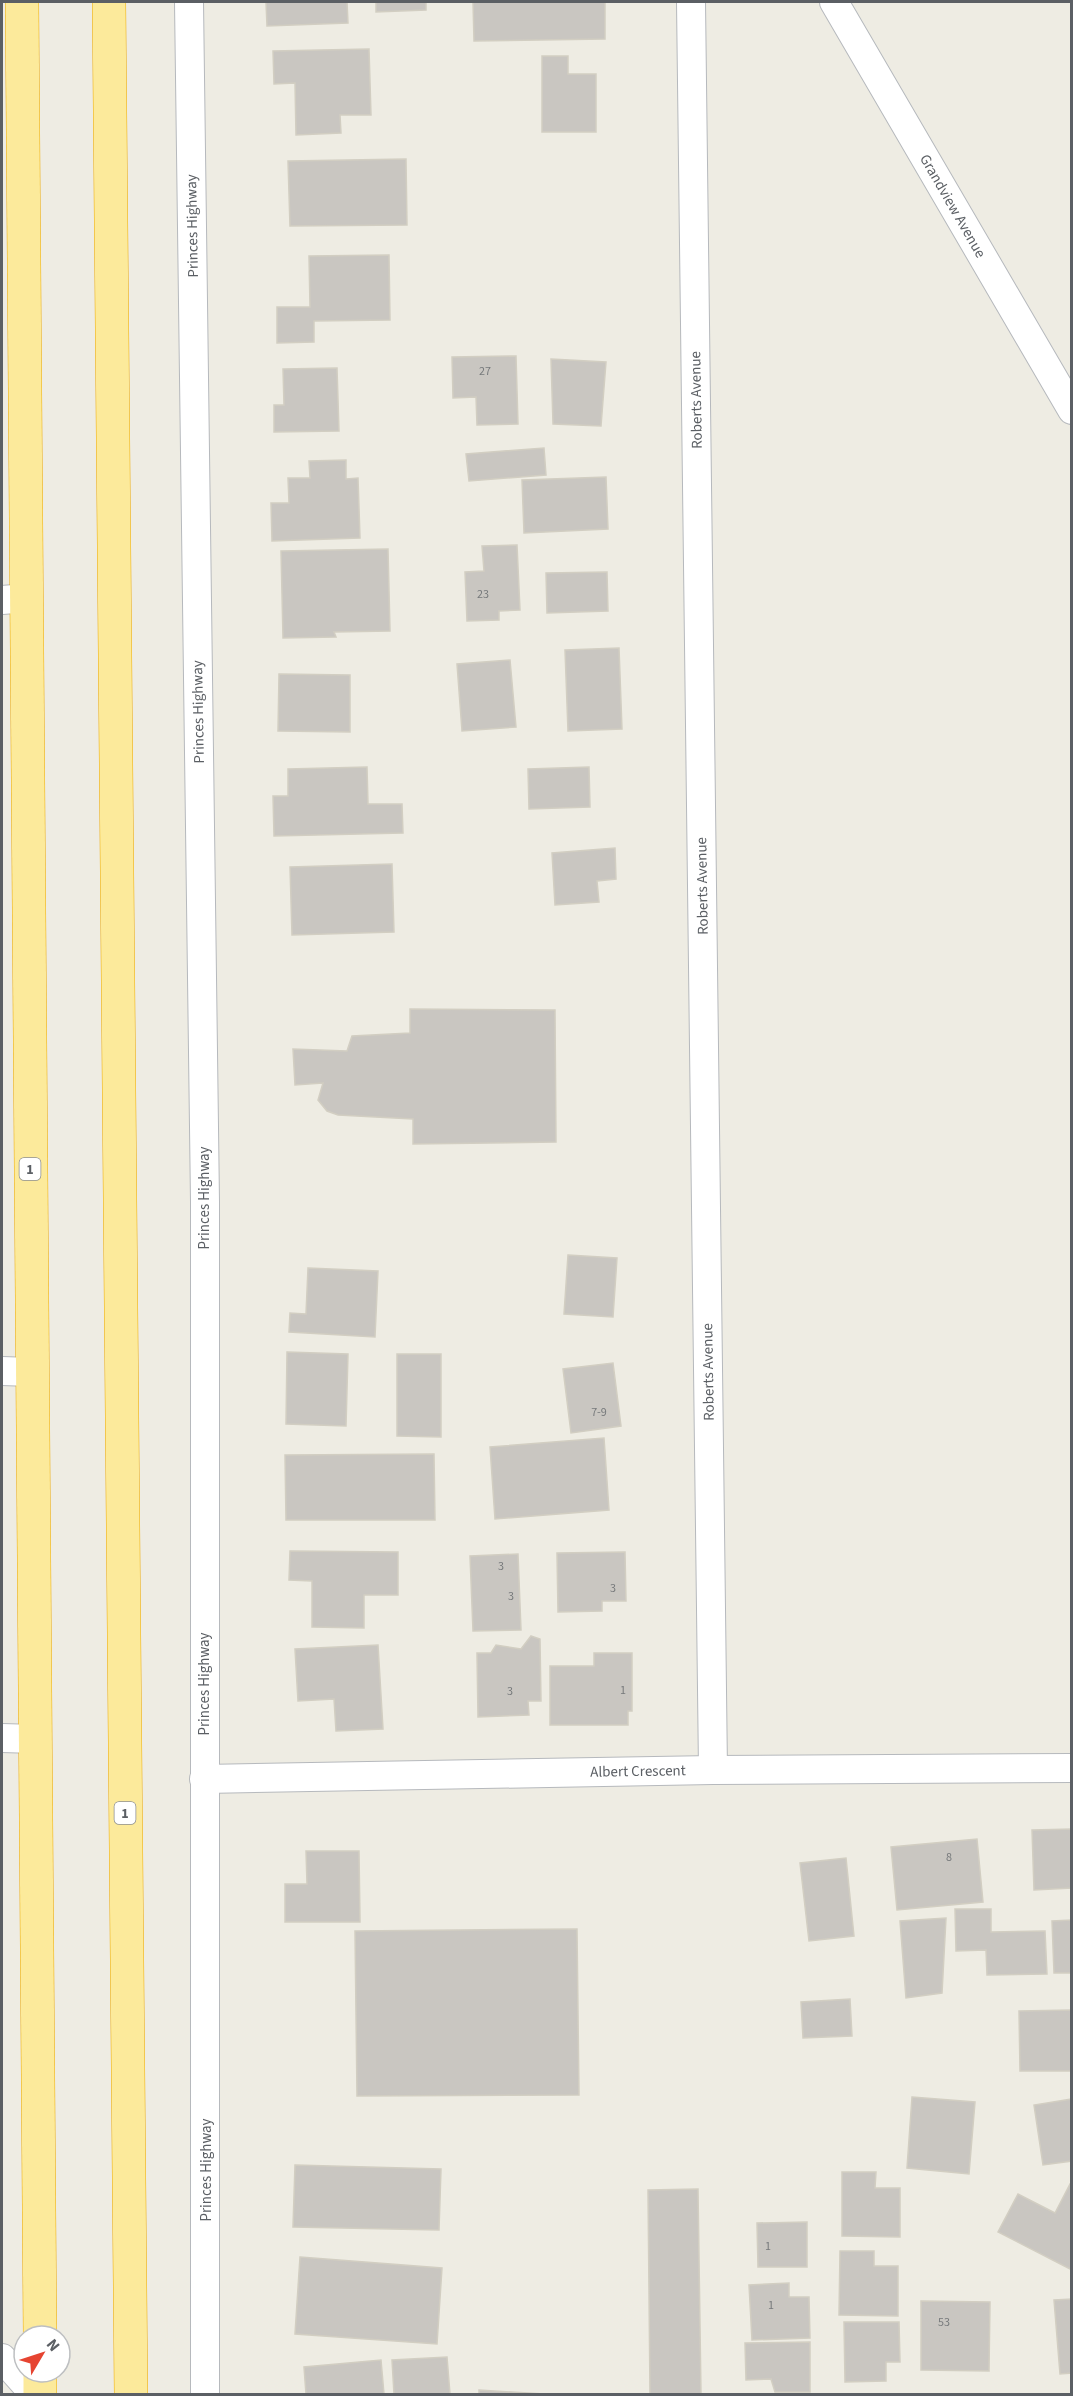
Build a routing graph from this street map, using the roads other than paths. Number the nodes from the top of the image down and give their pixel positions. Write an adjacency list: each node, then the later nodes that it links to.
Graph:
1 (22, 2): 7 (highway, 1)
2 (109, 2): 17 (highway, 1)
3 (189, 2): 13 (street, Princes Highway)
4 (691, 2): 12 (street, Roberts Avenue)
5 (834, 2): 6 (street, Grandview Avenue)
6 (1071, 410)
7 (14, 599): 8 (highway, 1)
8 (16, 1371): 10 (highway, 1)
9 (2, 1737): 10 (street)
10 (34, 1739): 14 (highway, 1)
11 (1071, 1768): 12 (street, Albert Crescent)
12 (713, 1770): 13 (street, Albert Crescent)
13 (204, 1779): 18 (street, Princes Highway)
14 (40, 2324)
15 (2, 2358): 16 (street)
16 (34, 2394)
17 (131, 2394)
18 (205, 2394)

